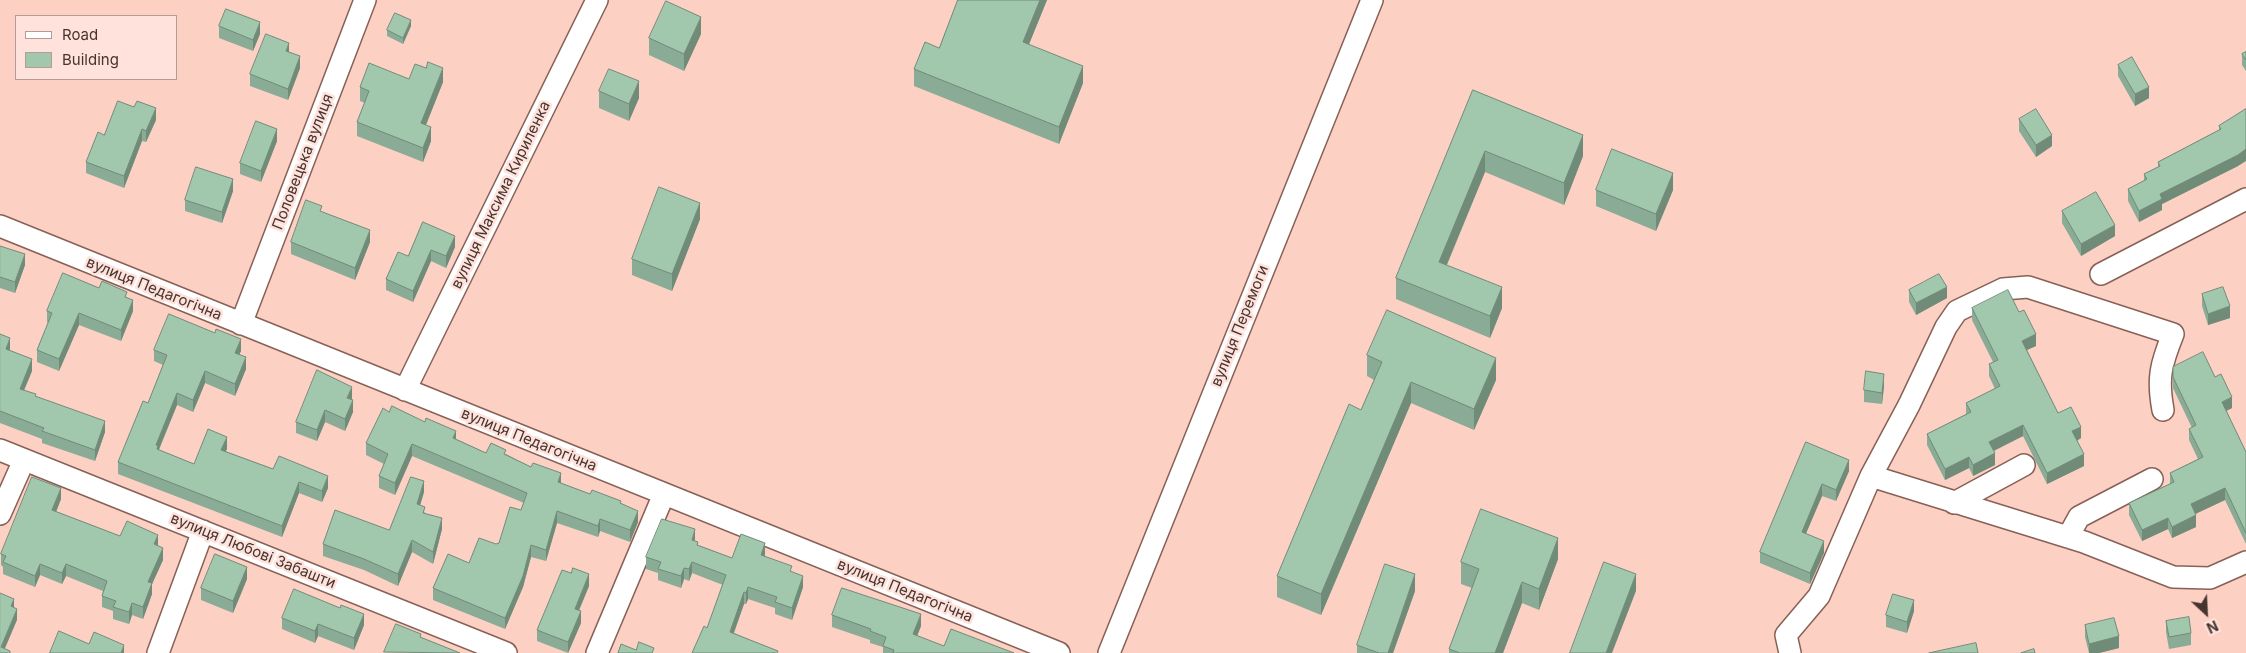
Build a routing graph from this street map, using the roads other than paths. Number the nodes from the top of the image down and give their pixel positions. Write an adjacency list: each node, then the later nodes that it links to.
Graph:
1 (365, 0): 7 (street, Половецька вулиця)
2 (597, 0): 8 (street, вулиця Максима Кириленка)
3 (1372, 0): 25 (street, вулиця Перемоги)
4 (2246, 199): 6 (street)
5 (0, 226): 7 (street, вулиця Педагогічна)
6 (2101, 274)
7 (240, 324): 8 (street, вулиця Педагогічна)
8 (405, 390): 15 (street, вулиця Педагогічна)
9 (2162, 410): 13 (street)
10 (0, 450): 11 (street, вулиця Любові Забашти)
11 (24, 460): 17 (street); 18 (street, вулиця Любові Забашти)
12 (2024, 465): 16 (street)
13 (1871, 476): 16 (street); 26 (street)
14 (2152, 479): 19 (street)
15 (664, 494): 23 (street); 24 (street, вулиця Педагогічна)
16 (1954, 503): 19 (street)
17 (0, 514)
18 (203, 531): 21 (street); 22 (street, вулиця Любові Забашти)
19 (2068, 537): 20 (street)
20 (2246, 562)
21 (158, 653)
22 (506, 653)
23 (597, 653)
24 (1059, 653)
25 (1109, 653)
26 (1790, 653)

